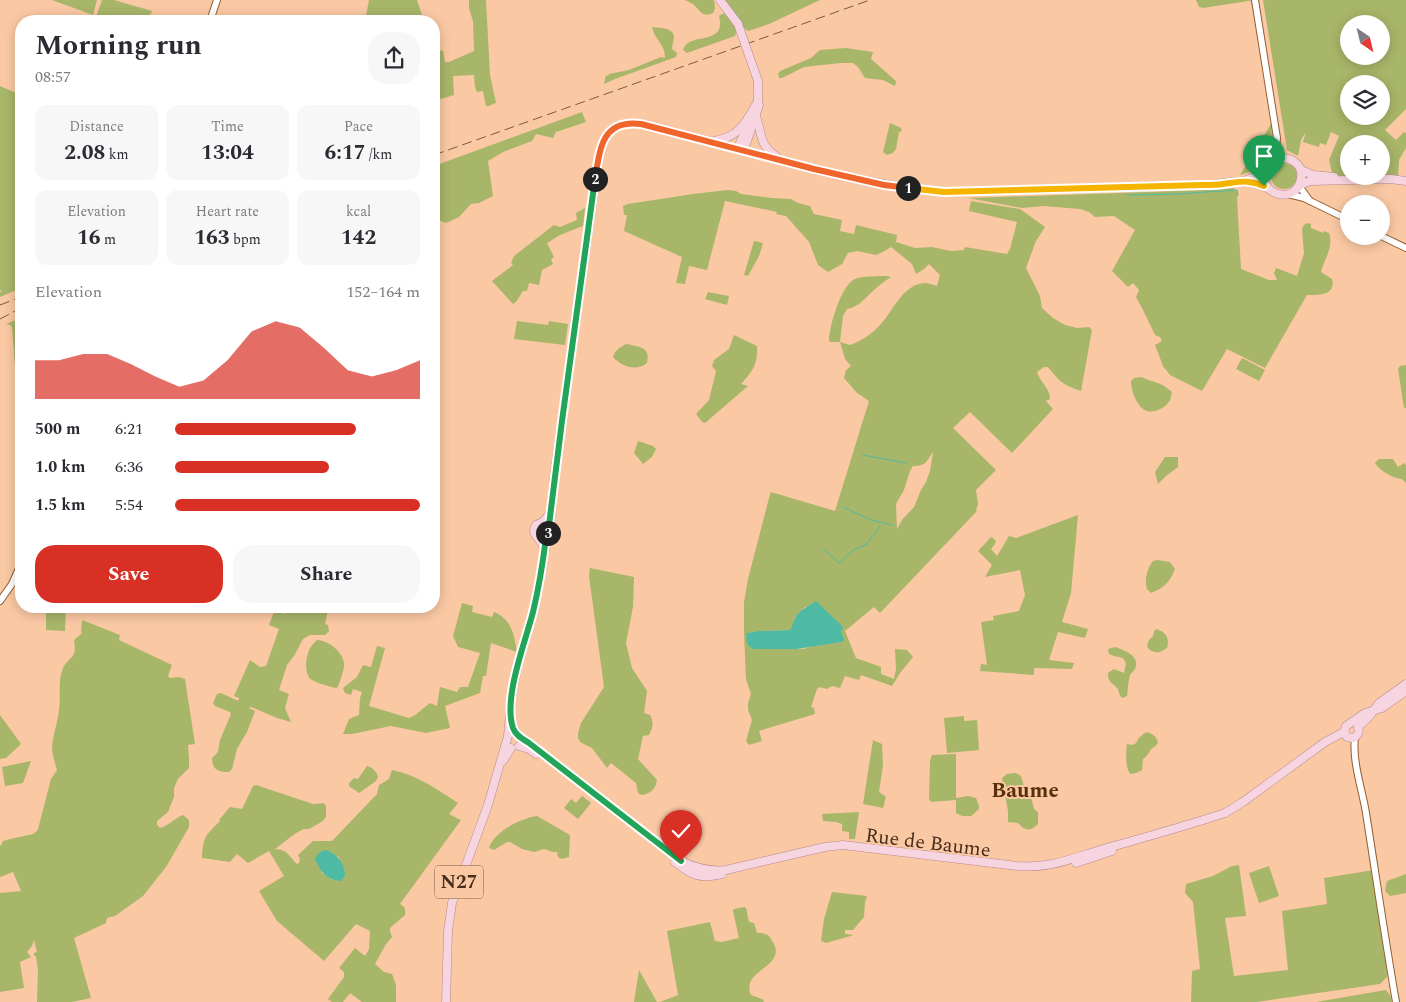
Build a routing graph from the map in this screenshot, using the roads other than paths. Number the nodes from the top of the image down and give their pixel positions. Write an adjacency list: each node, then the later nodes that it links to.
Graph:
1 (217, 0): 4 (street)
2 (720, 0): 5 (main road, bridge)
3 (1255, 0): 6 (street)
4 (212, 15)
5 (754, 114): 7 (main road); 8 (main road); 10 (main road)
6 (1277, 138): 9 (street); 11 (street)
7 (709, 142): 8 (main road, N27); 29 (main road, N27)
8 (742, 150): 10 (main road)
9 (1289, 158): 11 (main road); 12 (main road)
10 (782, 161): 14 (main road)
11 (1269, 164): 14 (main road); 16 (main road)
12 (1301, 170): 13 (main road); 15 (main road)
13 (1405, 179): 15 (main road)
14 (1244, 181): 16 (main road)
15 (1299, 185): 17 (main road); 18 (street)
16 (1269, 189): 17 (main road)
17 (1288, 194): 18 (street)
18 (1311, 202): 19 (street)
19 (1340, 216)
20 (1390, 240): 21 (street)
21 (1406, 248)
22 (15, 577): 23 (street)
23 (0, 601)
24 (1406, 684): 26 (main road)
25 (1406, 691): 26 (main road)
26 (1373, 711): 27 (main road, Rue de Baume)
27 (1354, 725): 28 (main road, Rue de Baume); 28 (main road)
28 (1349, 735): 29 (main road, Rue de Baume); 31 (street)
29 (514, 740): 30 (main road, N27)
30 (446, 1002)
31 (1396, 1002)

